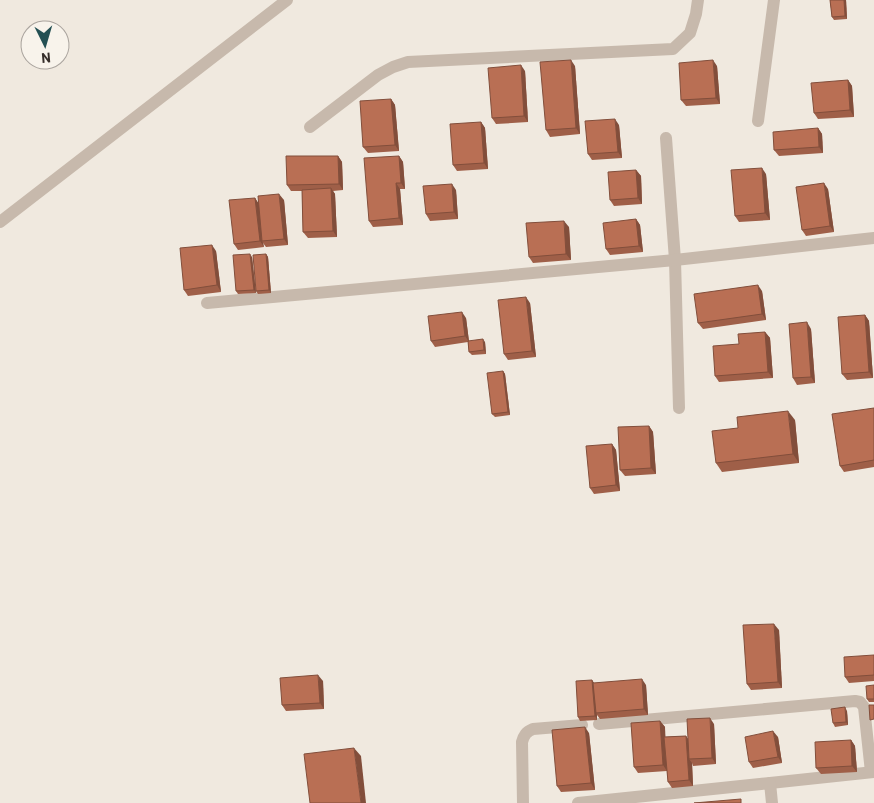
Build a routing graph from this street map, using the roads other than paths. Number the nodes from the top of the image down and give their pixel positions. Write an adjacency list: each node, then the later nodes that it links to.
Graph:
1 (287, 0): 7 (street)
2 (698, 0): 5 (street)
3 (774, 0): 4 (street)
4 (758, 121)
5 (310, 127)
6 (666, 138): 9 (street)
7 (0, 222)
8 (874, 238): 9 (street)
9 (675, 260): 10 (street); 11 (street)
10 (206, 303)
11 (679, 408)
12 (599, 724): 14 (street)
13 (582, 725): 16 (street)
14 (873, 772): 15 (street)
15 (770, 783): 17 (street); 18 (street)
16 (522, 803)
17 (578, 803)
18 (772, 803)

